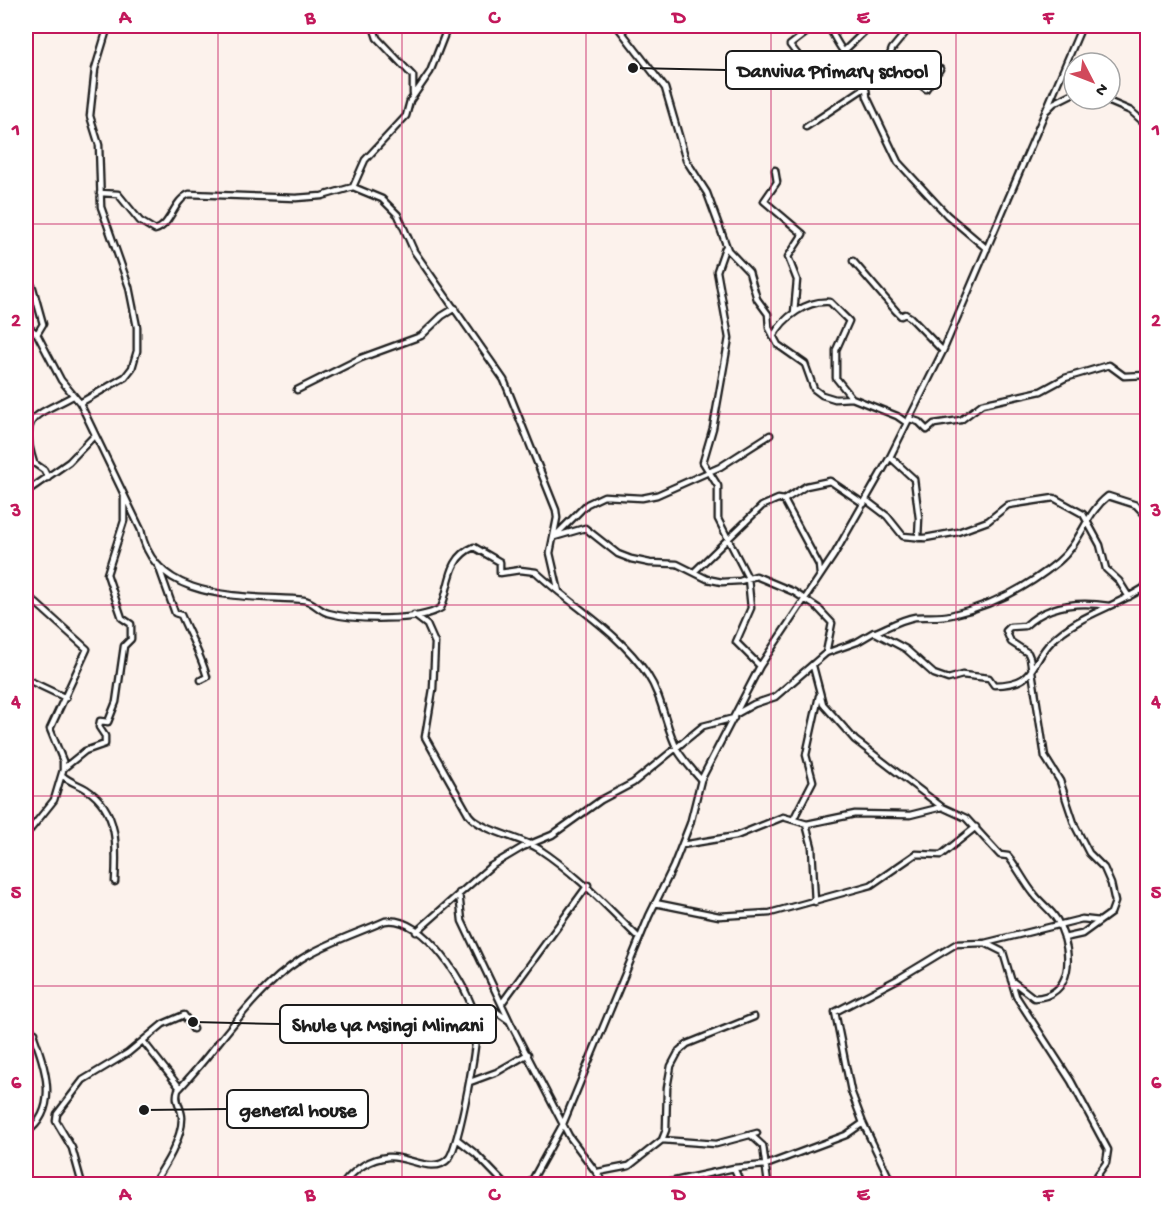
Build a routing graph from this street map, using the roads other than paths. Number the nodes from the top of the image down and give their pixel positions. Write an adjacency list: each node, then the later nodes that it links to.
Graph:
1 (108, 26): 24 (street)
2 (372, 26): 16 (street)
3 (448, 26): 16 (street)
4 (562, 26): 5 (street)
5 (609, 26)
6 (617, 26): 25 (street)
7 (815, 26): 13 (street)
8 (828, 26): 12 (street)
9 (870, 26): 12 (street)
10 (911, 26): 14 (street)
11 (1082, 26): 19 (street)
12 (843, 52): 15 (street)
13 (801, 59)
14 (940, 69)
15 (866, 87): 21 (street); 26 (street)
16 (413, 95): 23 (street)
17 (1062, 99): 19 (street)
18 (1122, 107): 20 (street)
19 (1046, 112): 26 (street)
20 (1148, 126)
21 (806, 127)
22 (775, 170): 30 (street)
23 (353, 187): 24 (street); 29 (street)
24 (100, 193): 39 (street)
25 (724, 242): 33 (street); 44 (street)
26 (987, 249): 34 (street)
27 (853, 261): 34 (street)
28 (26, 275): 32 (street)
29 (455, 308): 36 (street); 52 (street)
30 (794, 313): 33 (street); 38 (street)
31 (26, 325): 32 (street)
32 (37, 334): 37 (street)
33 (773, 337): 38 (street)
34 (943, 351): 40 (street)
35 (1148, 375): 40 (street)
36 (297, 390)
37 (74, 396): 39 (street); 45 (street)
38 (852, 398): 40 (street)
39 (80, 403): 42 (street)
40 (908, 421): 43 (street)
41 (770, 435): 44 (street)
42 (94, 436): 45 (street); 47 (street)
43 (890, 457): 49 (street); 53 (street)
44 (710, 473): 52 (street); 54 (street)
45 (48, 478): 46 (street)
46 (26, 492)
47 (123, 493): 55 (street); 77 (street)
48 (784, 500): 49 (street); 54 (street); 57 (street)
49 (865, 502): 53 (street); 57 (street)
50 (1148, 518): 51 (street)
51 (1087, 520): 53 (street); 62 (street); 66 (street)
52 (554, 537): 56 (street); 60 (street)
53 (918, 538)
54 (728, 539): 56 (street); 58 (street)
55 (158, 563): 65 (street); 72 (street)
56 (694, 572): 58 (street)
57 (820, 575): 63 (street)
58 (748, 578): 63 (street); 68 (street)
59 (1148, 585): 62 (street)
60 (559, 592): 65 (street); 76 (street)
61 (26, 594): 74 (street)
62 (1129, 597): 64 (street)
63 (804, 599): 67 (street); 68 (street)
64 (1111, 606): 70 (street); 70 (street)
65 (414, 615): 87 (street)
66 (876, 632): 67 (street); 70 (street)
67 (826, 653): 69 (street)
68 (760, 666): 75 (street)
69 (813, 666): 73 (street); 75 (street)
70 (1031, 673): 94 (street)
71 (26, 679): 74 (street)
72 (201, 680)
73 (820, 694): 80 (street); 81 (street)
74 (66, 698): 77 (street)
75 (735, 716): 76 (street); 79 (street)
76 (678, 749): 79 (street); 87 (street)
77 (64, 768): 78 (street)
78 (62, 775): 85 (street); 89 (street)
79 (701, 780): 88 (street)
80 (942, 807): 83 (street); 84 (street)
81 (794, 818): 83 (street); 88 (street)
82 (26, 824): 85 (street)
83 (806, 824): 92 (street)
84 (976, 827): 92 (street); 95 (street)
85 (30, 829): 86 (street)
86 (26, 834)
87 (531, 844): 90 (street); 91 (street)
88 (682, 845): 93 (street)
89 (114, 882)
90 (588, 885): 97 (street); 102 (street)
91 (459, 893): 96 (street); 102 (street)
92 (815, 902): 93 (street)
93 (655, 903): 97 (street)
94 (1100, 921): 95 (street); 98 (street)
95 (1060, 925): 98 (street); 99 (street)
96 (416, 932): 104 (street); 112 (street)
97 (639, 938): 114 (street)
98 (1064, 938): 100 (street)
99 (985, 943): 100 (street); 113 (street)
100 (1011, 980): 132 (street)
101 (26, 992): 107 (street)
102 (502, 1003): 105 (street)
103 (754, 1017): 117 (street)
104 (477, 1021): 105 (street); 111 (street)
105 (510, 1022): 110 (street)
106 (193, 1029): 109 (street)
107 (35, 1033): 108 (street); 115 (street)
108 (26, 1038)
109 (143, 1041): 112 (street); 122 (street)
110 (528, 1054): 111 (street); 114 (street)
111 (470, 1082): 116 (street)
112 (180, 1088): 123 (street)
113 (863, 1123): 118 (street); 121 (street)
114 (563, 1124): 120 (street); 126 (street)
115 (26, 1133)
116 (457, 1140): 124 (street); 125 (street)
117 (662, 1140): 118 (street); 120 (street)
118 (766, 1165): 119 (street); 130 (street)
119 (734, 1168): 128 (street); 129 (street)
120 (598, 1172): 127 (street)
121 (890, 1182): 131 (street)
122 (82, 1185)
123 (153, 1185)
124 (343, 1185)
125 (505, 1185)
126 (530, 1185)
127 (605, 1185)
128 (661, 1185)
129 (741, 1185)
130 (768, 1185)
131 (875, 1185)
132 (1091, 1185)

